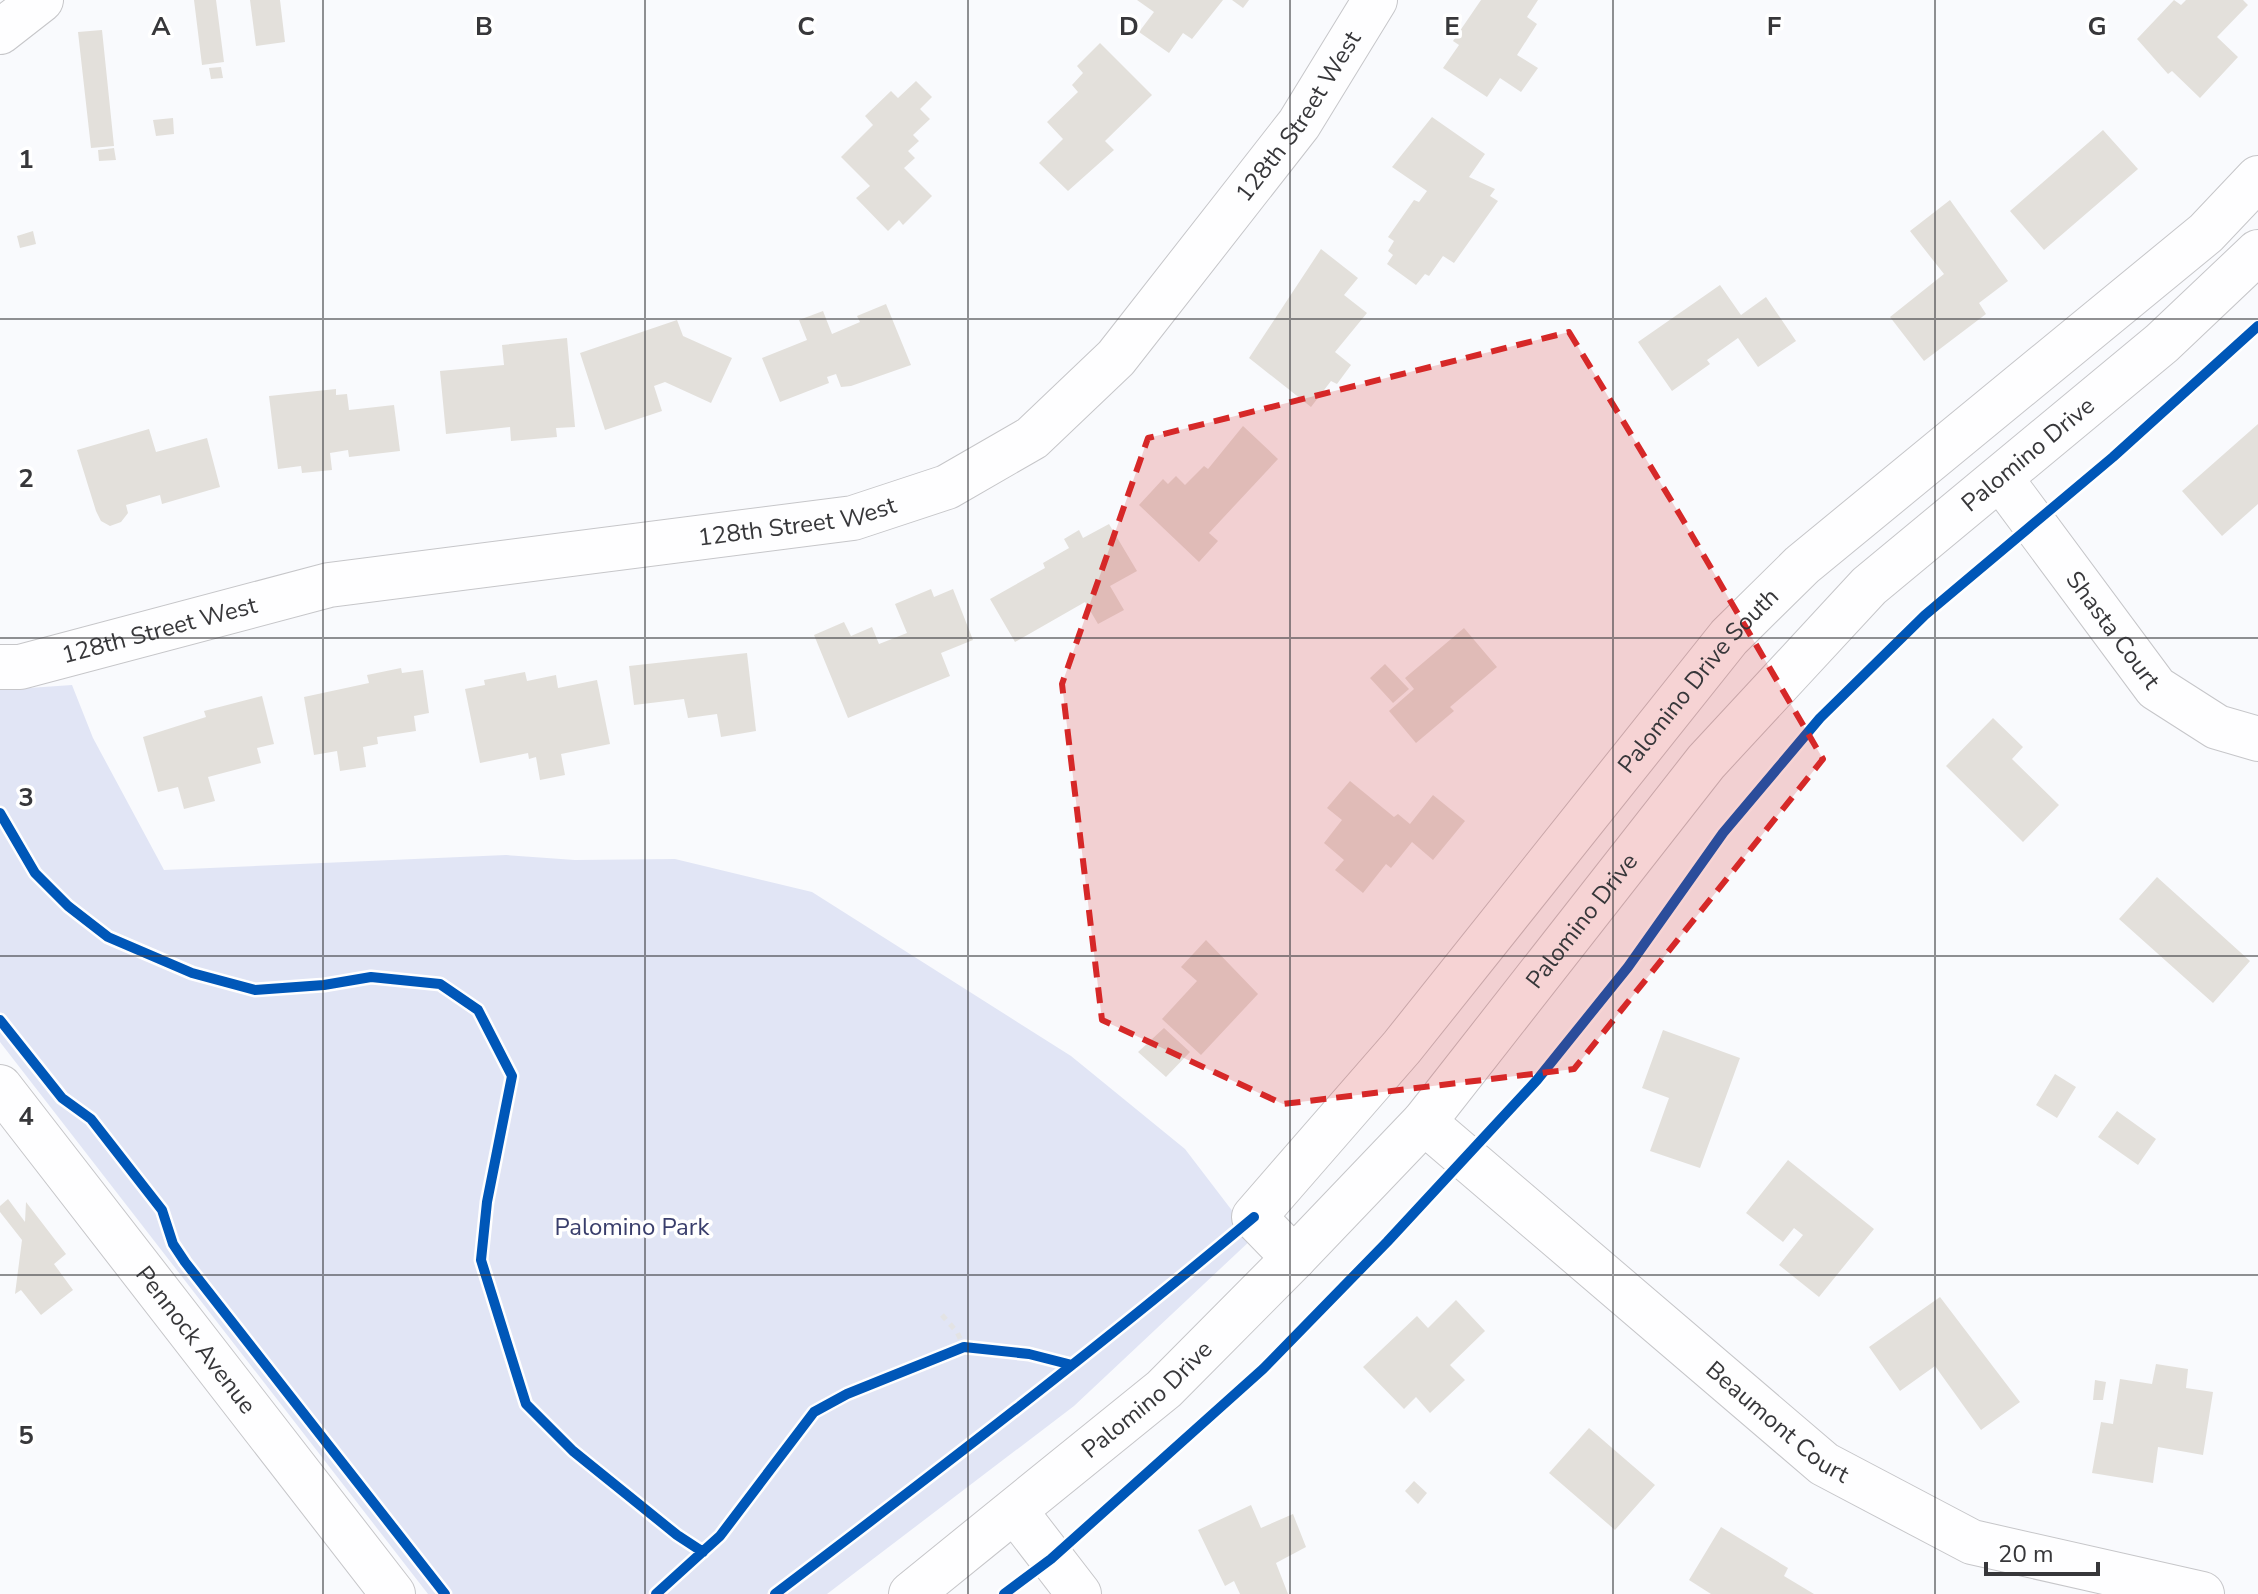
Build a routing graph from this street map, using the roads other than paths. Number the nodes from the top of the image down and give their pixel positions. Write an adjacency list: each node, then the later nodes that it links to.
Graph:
1 (41, 0): 3 (street)
2 (1375, 0): 7 (street, 128th Street West)
3 (0, 32)
4 (2258, 178): 11 (street, Palomino Drive South)
5 (2258, 252): 6 (street, Palomino Drive)
6 (2001, 479): 8 (street, Shasta Court); 10 (street, Palomino Drive)
7 (0, 667)
8 (2258, 739)
9 (0, 1087): 13 (street, Pennock Avenue)
10 (1424, 1122): 11 (street, Palomino Drive); 16 (street, Beaumont Court)
11 (1294, 1258): 12 (street, Palomino Drive)
12 (1015, 1511): 14 (street, Palomino Drive); 15 (street)
13 (393, 1594)
14 (911, 1594)
15 (1079, 1594)
16 (2202, 1594)

